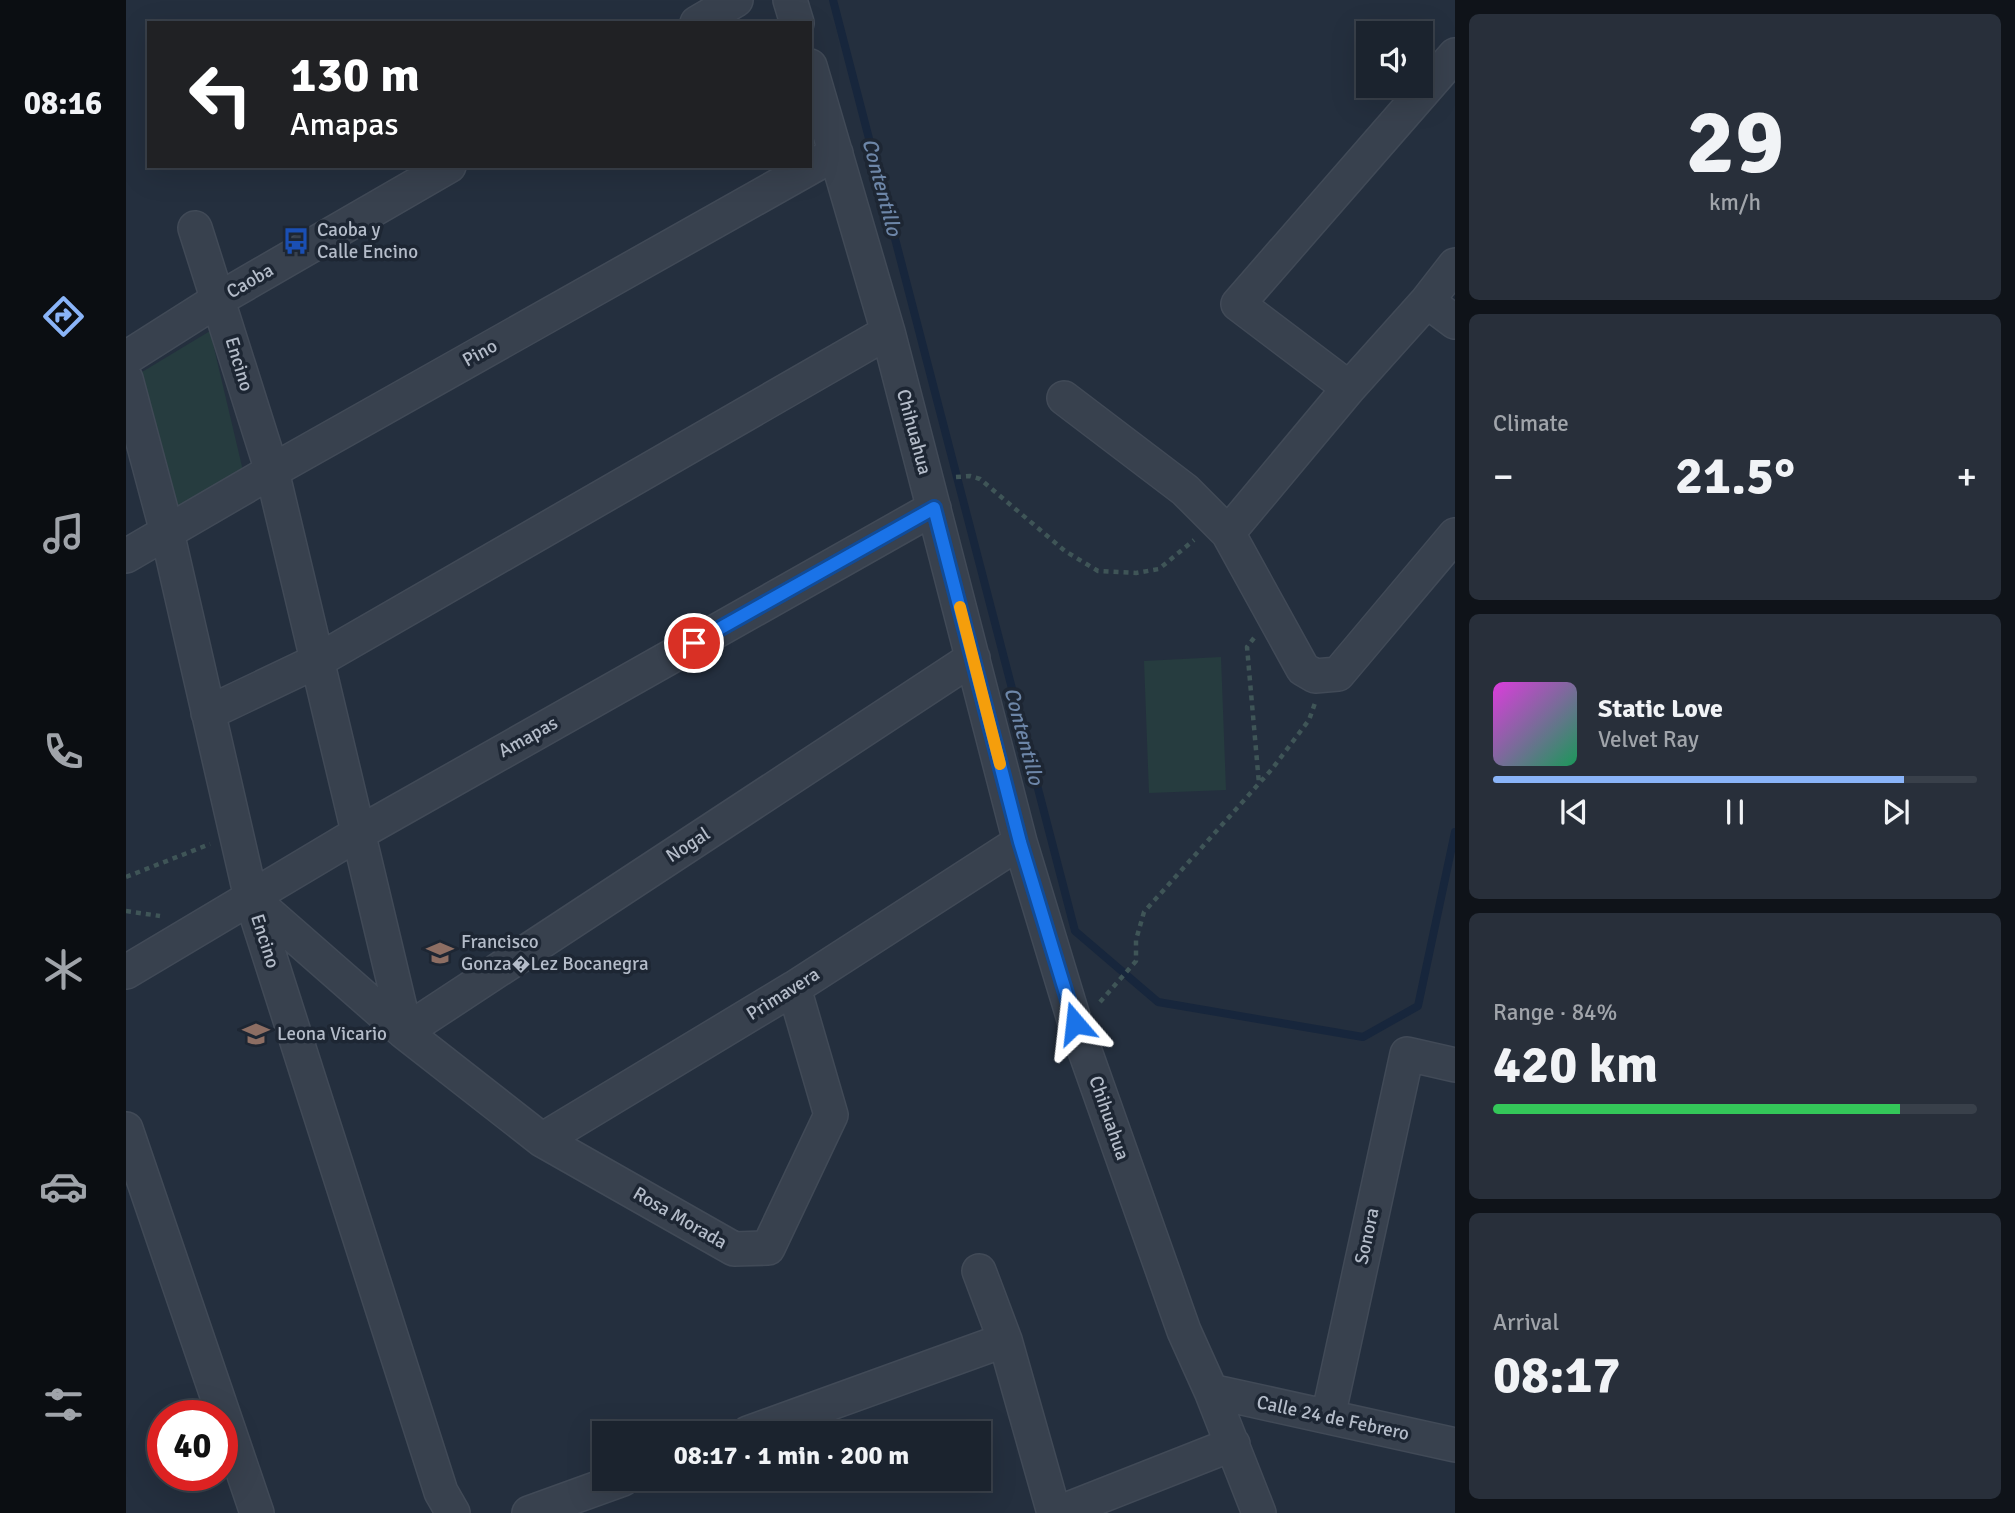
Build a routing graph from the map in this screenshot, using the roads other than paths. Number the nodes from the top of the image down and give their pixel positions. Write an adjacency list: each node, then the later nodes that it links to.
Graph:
1 (736, 0): 3 (street)
2 (790, 0): 4 (street)
3 (700, 21)
4 (796, 21)
5 (1455, 55): 19 (street)
6 (812, 73): 7 (street, Chihuahua)
7 (836, 153): 8 (street, Pino); 16 (street, Chihuahua)
8 (812, 167)
9 (446, 168): 13 (street, Caoba)
10 (809, 168): 21 (street, Pino)
11 (195, 228): 13 (street, Encino)
12 (1455, 265): 14 (street)
13 (219, 299): 17 (street, Caoba); 21 (street, Encino)
14 (1427, 301): 15 (street); 19 (street)
15 (1455, 322)
16 (888, 332): 22 (street, Chihuahua); 28 (street)
17 (126, 358)
18 (126, 379): 24 (street, Encino)
19 (1349, 388): 23 (street)
20 (1064, 398): 23 (street)
21 (272, 471): 24 (street, Pino); 28 (street, Encino)
22 (930, 495): 27 (street, Chihuahua); 30 (street, Amapas)
23 (1223, 528): 25 (street)
24 (167, 532): 26 (street, Pino); 29 (street, Encino)
25 (1455, 535)
26 (126, 556)
27 (973, 658): 31 (street, Chihuahua); 35 (street, Nogal)
28 (317, 661): 29 (street); 30 (street, Encino)
29 (208, 713): 32 (street, Encino)
30 (359, 833): 32 (street, Amapas); 35 (street, Encino)
31 (1020, 842): 34 (street, Primavera); 41 (street, Chihuahua)
32 (251, 898): 33 (street, Amapas); 35 (street, Rosa Morada); 47 (street, Encino)
33 (126, 972)
34 (794, 988): 38 (street, Primavera); 38 (street, Rosa Morada)
35 (404, 1032): 38 (street, Rosa Morada)
36 (1455, 1065): 42 (street, Sonora)
37 (126, 1129): 48 (street)
38 (542, 1140)
39 (979, 1271): 40 (street)
40 (1005, 1340): 43 (street); 50 (street)
41 (1211, 1391): 42 (street, Calle 24 de Febrero); 44 (street, Chihuahua)
42 (1328, 1417): 45 (street, Calle 24 de Febrero)
43 (781, 1421)
44 (1233, 1444): 50 (street); 51 (street, Chihuahua)
45 (1455, 1444)
46 (592, 1490): 49 (street)
47 (445, 1506)
48 (257, 1513)
49 (529, 1513)
50 (1056, 1513)
51 (1259, 1513)

